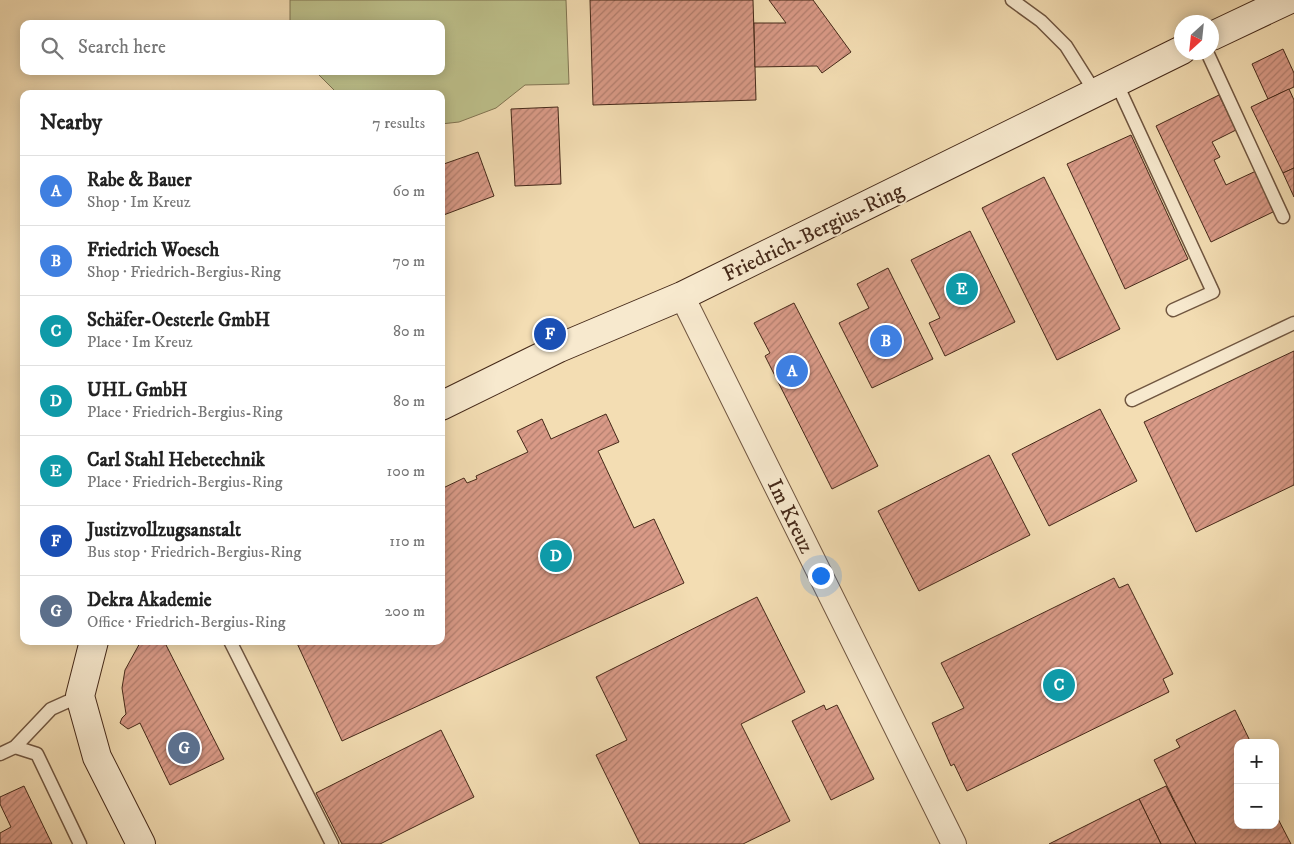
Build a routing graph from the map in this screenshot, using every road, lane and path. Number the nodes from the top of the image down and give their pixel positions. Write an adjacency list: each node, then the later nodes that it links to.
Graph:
1 (1012, 0): 3 (lane)
2 (1288, 0): 4 (street)
3 (1027, 5): 7 (lane)
4 (1219, 33)
5 (1174, 54): 7 (street, Friedrich-Bergius-Ring)
6 (1211, 60): 8 (lane)
7 (1105, 87): 9 (street, Friedrich-Bergius-Ring); 10 (lane)
8 (1283, 217)
9 (682, 296): 13 (street, Friedrich-Bergius-Ring); 22 (street, Im Kreuz)
10 (1173, 310)
11 (1294, 323): 12 (lane)
12 (1132, 400)
13 (445, 404)
14 (93, 645): 16 (street)
15 (232, 645): 21 (lane)
16 (80, 696): 17 (lane); 20 (street)
17 (15, 747): 18 (lane); 19 (lane)
18 (0, 754)
19 (80, 844)
20 (140, 844)
21 (332, 844)
22 (954, 844)

